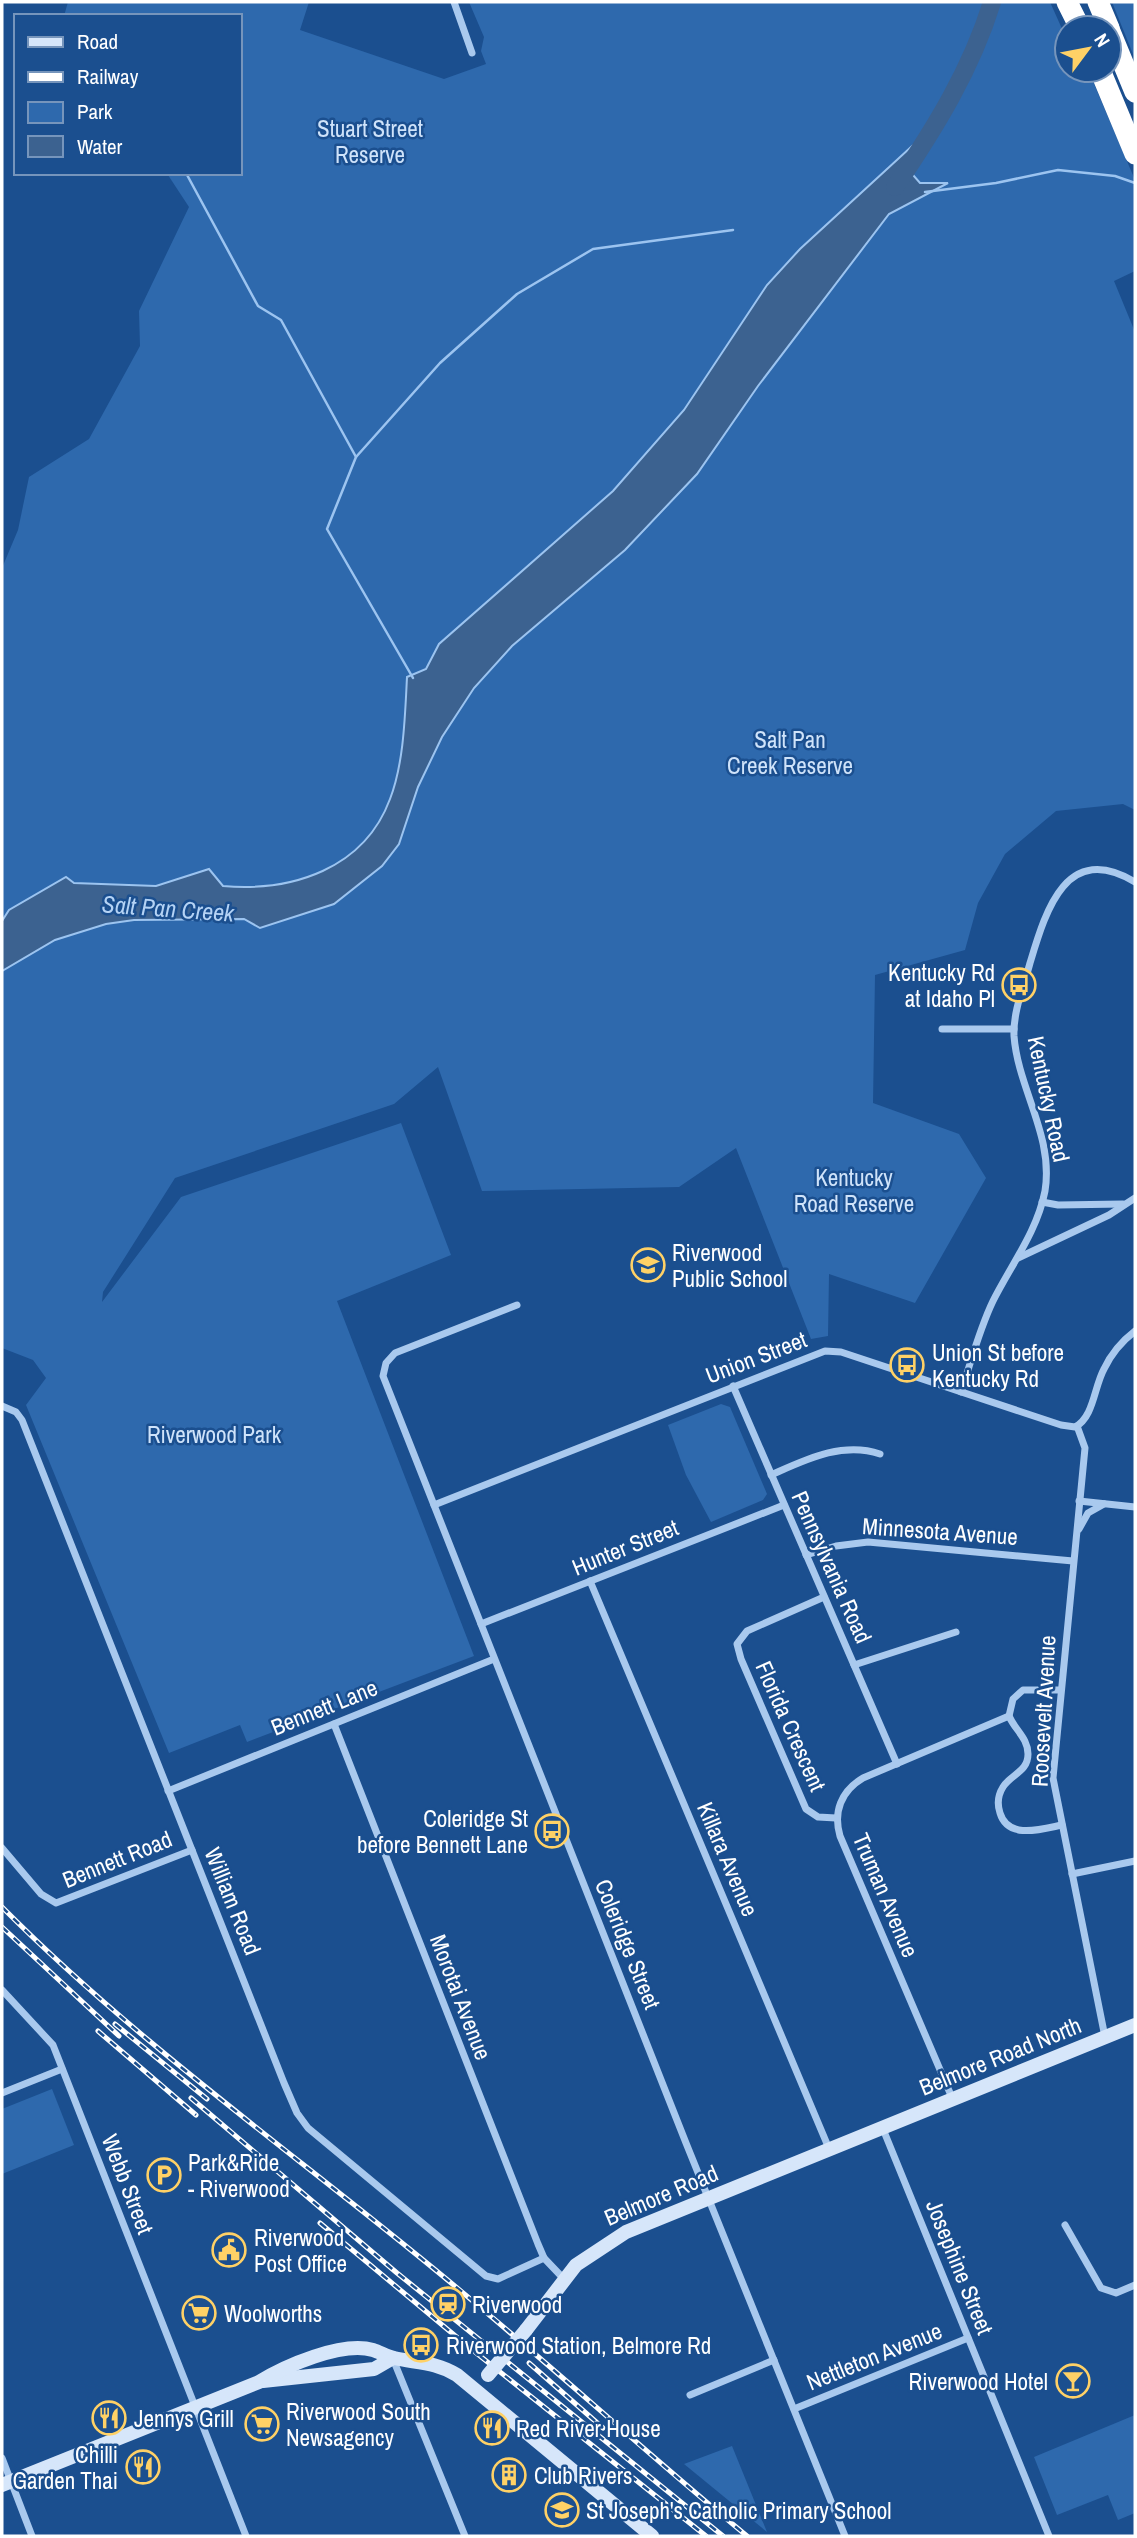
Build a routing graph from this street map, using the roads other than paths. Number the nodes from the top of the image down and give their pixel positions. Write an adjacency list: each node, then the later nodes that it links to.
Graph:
1 (454, 2): 2 (street)
2 (472, 53)
3 (1123, 62): 5 (highway)
4 (1106, 84): 6 (highway)
5 (1135, 92)
6 (1135, 154)
7 (1135, 882): 9 (street, Kentucky Road)
8 (942, 1029): 9 (street)
9 (1014, 1029): 11 (street, Kentucky Road)
10 (1135, 1198): 12 (street)
11 (1042, 1202): 12 (street); 13 (street, Kentucky Road)
12 (1124, 1204): 13 (street)
13 (1017, 1258): 17 (street, Kentucky Road)
14 (517, 1305): 24 (street, Coleridge Street)
15 (1135, 1331): 19 (street)
16 (733, 1386): 17 (street, Union Street); 21 (street, Pennsylvania Road); 24 (street, Union Street)
17 (961, 1392): 19 (street, Union Street)
18 (2, 1406): 40 (street, William Road)
19 (1077, 1426): 22 (street, Roosevelt Avenue)
20 (880, 1454): 21 (street)
21 (771, 1475): 25 (street, Pennsylvania Road)
22 (1079, 1501): 23 (street); 27 (street, Roosevelt Avenue)
23 (1104, 1504): 26 (street); 27 (street)
24 (434, 1505): 32 (street, Coleridge Street)
25 (784, 1505): 28 (street, Pennsylvania Road); 30 (street, Hunter Street)
26 (1135, 1507)
27 (1076, 1534): 29 (street, Roosevelt Avenue)
28 (806, 1555): 29 (street, Minnesota Avenue); 31 (street, Pennsylvania Road)
29 (1073, 1561): 36 (street, Roosevelt Avenue)
30 (590, 1581): 32 (street, Hunter Street); 54 (street, Killara Avenue)
31 (824, 1597): 35 (street, Pennsylvania Road); 41 (street, Florida Crescent)
32 (481, 1624): 34 (street, Coleridge Street)
33 (956, 1632): 35 (street)
34 (494, 1659): 38 (street, Bennett Lane); 55 (street, Coleridge Street)
35 (854, 1665): 39 (street, Pennsylvania Road)
36 (1060, 1690): 37 (street); 42 (street, Roosevelt Avenue)
37 (1009, 1716): 39 (street, Truman Avenue); 42 (street)
38 (334, 1724): 40 (street, Bennett Lane); 57 (street, Morotai Avenue)
39 (897, 1764): 41 (street, Truman Avenue)
40 (169, 1791): 44 (street, William Road)
41 (836, 1818): 52 (street, Truman Avenue)
42 (1062, 1825): 46 (street, Roosevelt Avenue)
43 (2, 1848): 44 (street, Bennett Road)
44 (192, 1850): 57 (street, William Road)
45 (1135, 1861): 46 (street)
46 (1072, 1874): 49 (street, Roosevelt Avenue)
47 (2, 1990): 50 (street, Webb Street)
48 (1135, 2025): 49 (main road, Belmore Road North)
49 (1105, 2038): 52 (main road, Belmore Road North)
50 (62, 2069): 51 (street); 65 (street, Webb Street)
51 (2, 2093)
52 (953, 2100): 53 (main road, Belmore Road North)
53 (883, 2129): 54 (main road, Belmore Road); 60 (street, Josephine Street)
54 (830, 2151): 55 (main road, Belmore Road)
55 (708, 2200): 58 (main road, Belmore Road); 62 (street, Coleridge Street)
56 (1065, 2225): 59 (street)
57 (544, 2258): 58 (street, Morotai Avenue)
58 (563, 2278): 63 (main road, Belmore Road, bridge)
59 (1135, 2285)
60 (968, 2339): 66 (street, Nettleton Avenue); 74 (street, Josephine Street)
61 (393, 2358): 63 (main road); 65 (main road); 71 (street)
62 (774, 2360): 64 (street); 66 (street, Coleridge Street)
63 (477, 2389): 72 (main road)
64 (690, 2395)
65 (194, 2407): 68 (main road); 70 (street, Webb Street)
66 (794, 2409): 73 (street, Coleridge Street)
67 (2, 2458): 68 (street)
68 (6, 2483): 69 (street)
69 (33, 2536)
70 (246, 2536)
71 (465, 2536)
72 (652, 2536)
73 (845, 2536)
74 (1049, 2536)

